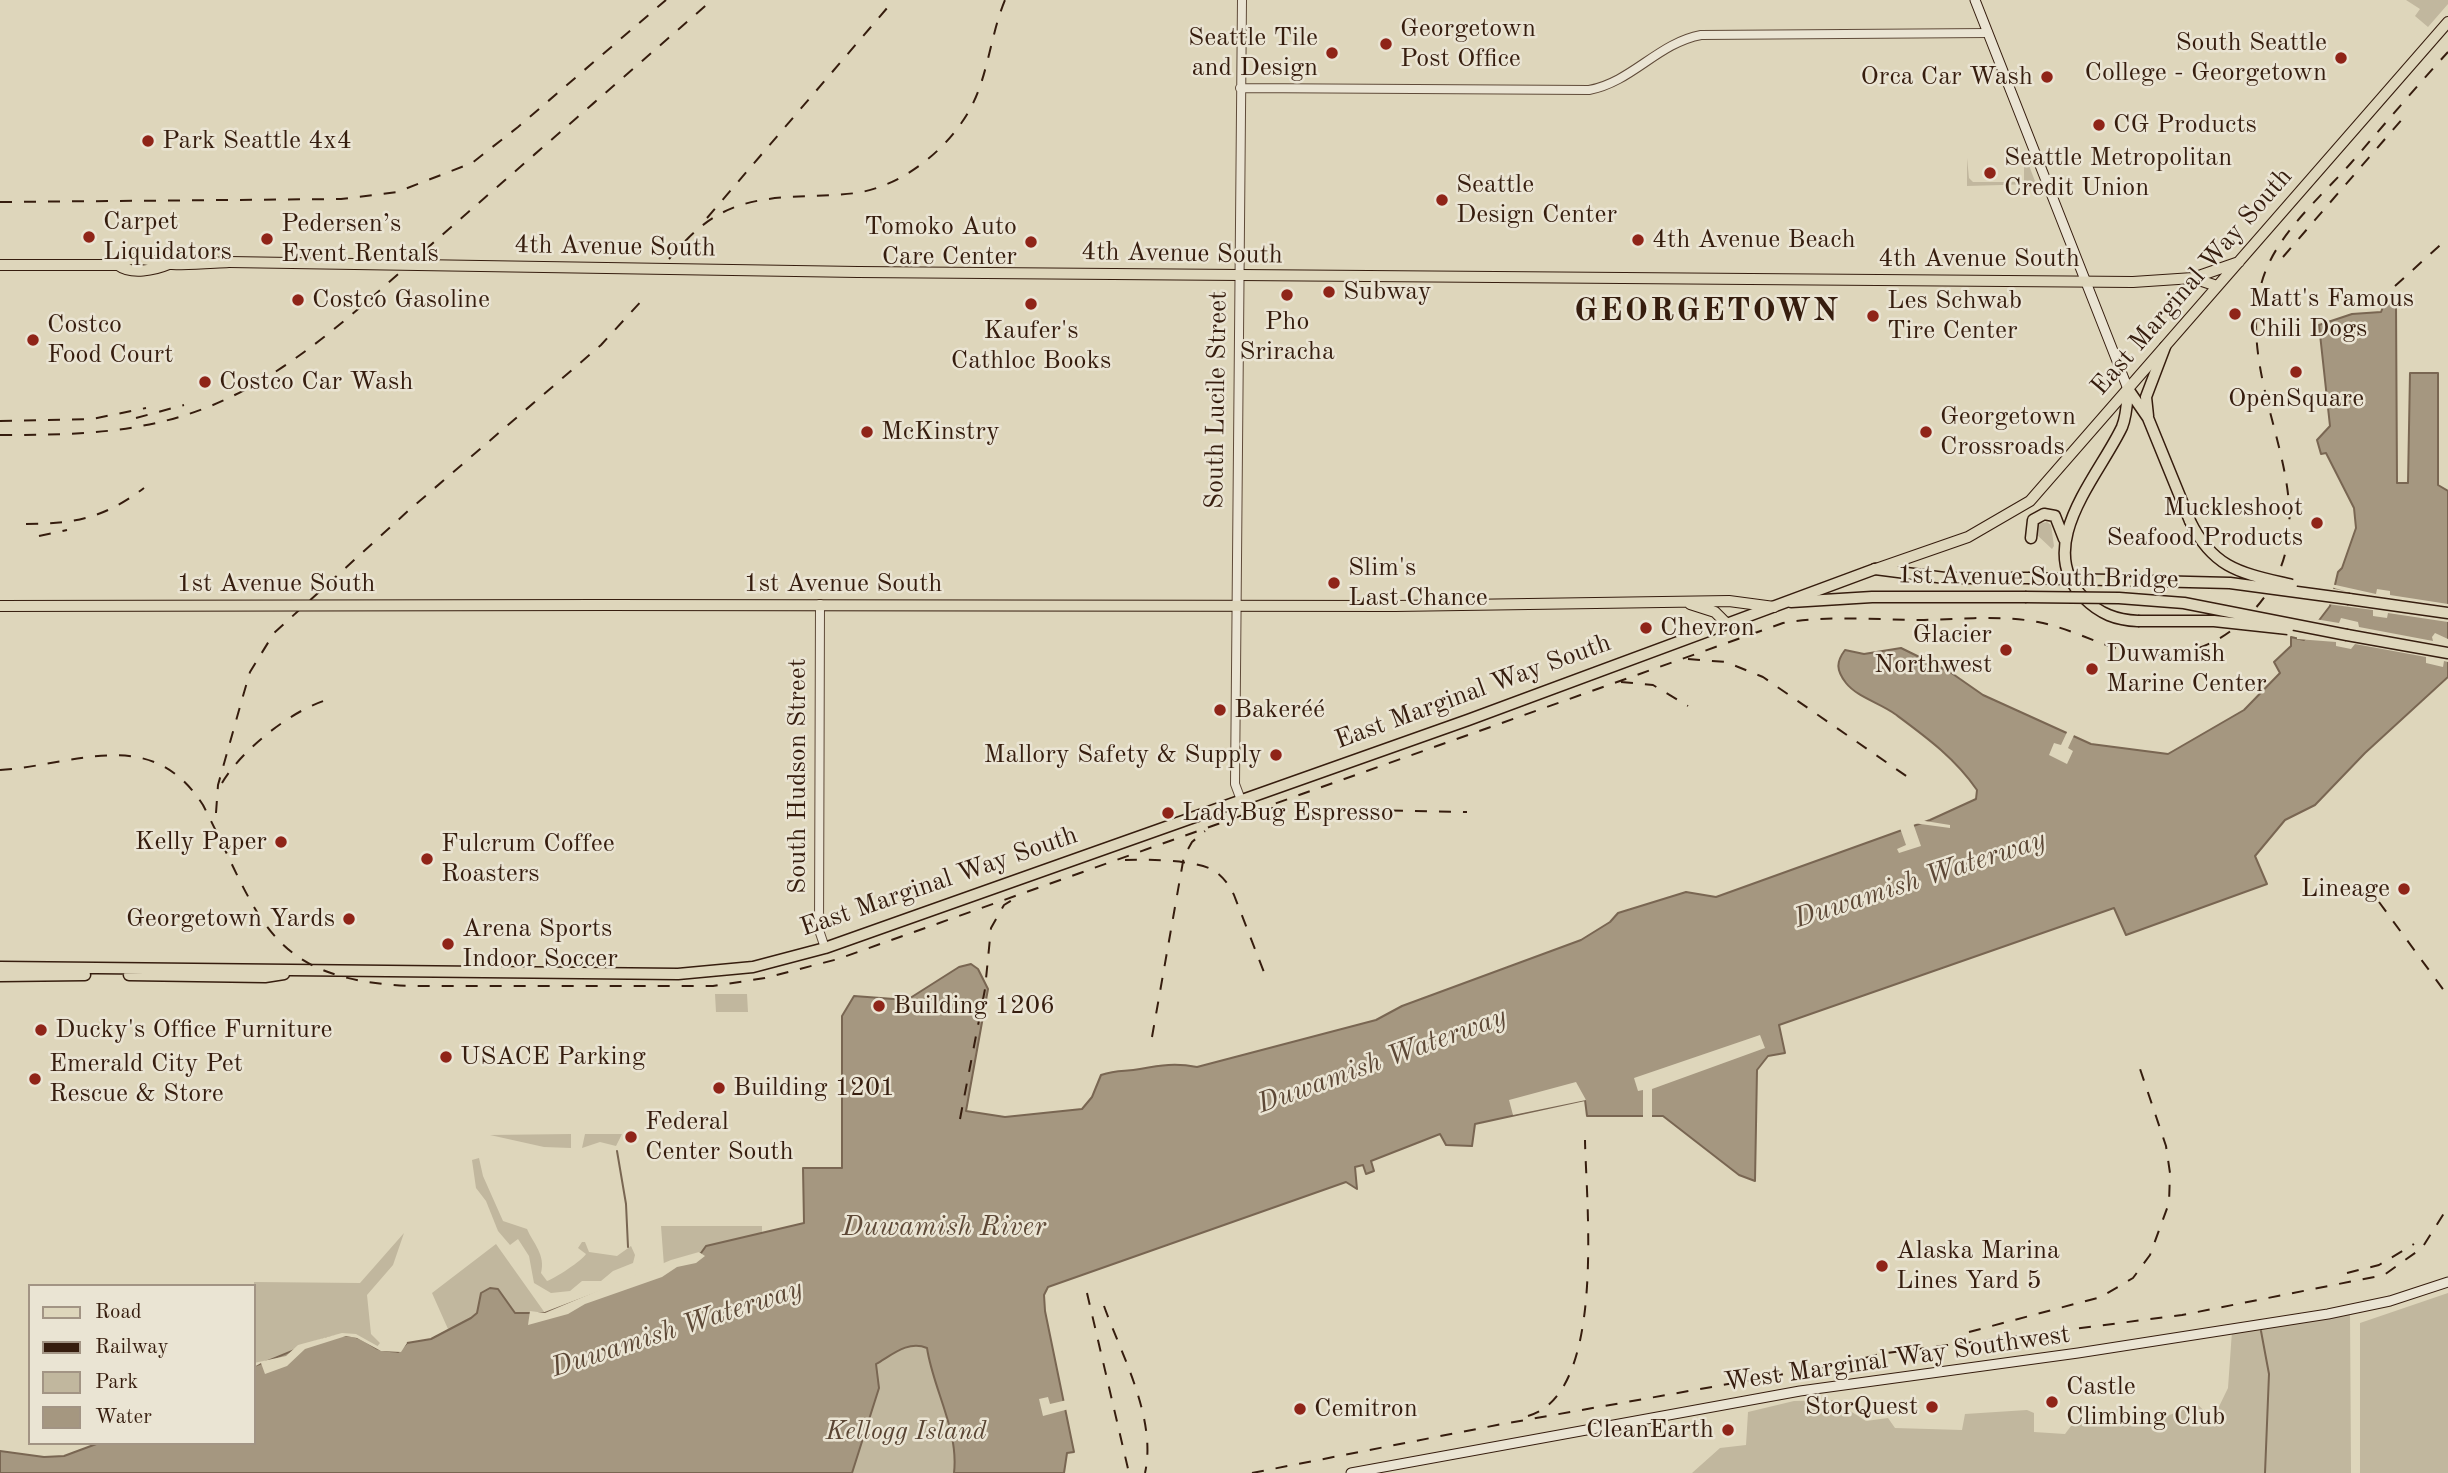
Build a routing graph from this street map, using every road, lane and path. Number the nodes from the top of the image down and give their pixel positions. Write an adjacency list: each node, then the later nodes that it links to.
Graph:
1 (1242, 0): 5 (street, South Lucile Street)
2 (1975, 0): 4 (main road)
3 (2448, 22): 6 (main road, East Marginal Way South)
4 (1988, 33): 5 (street); 10 (main road)
5 (1240, 88): 8 (street, South Lucile Street)
6 (2239, 262): 9 (main road, 4th Avenue South); 11 (main road, East Marginal Way South)
7 (0, 265): 8 (main road, 4th Avenue South, bridge)
8 (1239, 275): 10 (main road, 4th Avenue South); 23 (street, South Lucile Street)
9 (2193, 278): 10 (main road, 4th Avenue South); 11 (main road, 4th Avenue South)
10 (2087, 279): 13 (main road)
11 (2217, 286): 12 (main road, East Marginal Way South)
12 (2165, 347): 13 (main road, East Marginal Way South); 14 (highway)
13 (2129, 389): 14 (highway); 16 (highway); 17 (main road, East Marginal Way South)
14 (2148, 418): 18 (highway, bridge)
15 (2031, 538): 16 (highway)
16 (2065, 542): 27 (highway, bridge)
17 (1875, 569): 18 (highway, 1st Avenue South Bridge, bridge); 19 (highway, East Marginal Way South)
18 (2349, 599): 25 (highway, 1st Avenue South Bridge)
19 (1791, 602): 24 (highway, East Marginal Way South); 27 (highway, 1st Avenue South Bridge, bridge)
20 (1686, 603): 23 (main road, 1st Avenue South); 24 (main road, 1st Avenue South); 26 (main road, 1st Avenue South)
21 (820, 604): 22 (main road, 1st Avenue South, bridge); 23 (main road, 1st Avenue South); 30 (street, South Hudson Street)
22 (0, 606)
23 (1237, 606): 29 (street, South Lucile Street)
24 (1774, 607): 26 (highway, East Marginal Way South)
25 (2448, 613)
26 (1728, 625): 29 (highway, East Marginal Way South)
27 (2347, 635): 28 (highway, 1st Avenue South Bridge)
28 (2448, 653)
29 (1241, 800): 30 (highway, East Marginal Way South)
30 (825, 948): 32 (highway, East Marginal Way South)
31 (0, 967): 32 (highway, East Marginal Way South)
32 (299, 971): 33 (highway, East Marginal Way South)
33 (0, 976)
34 (2448, 1282): 35 (main road, West Marginal Way Southwest)
35 (1351, 1473)

